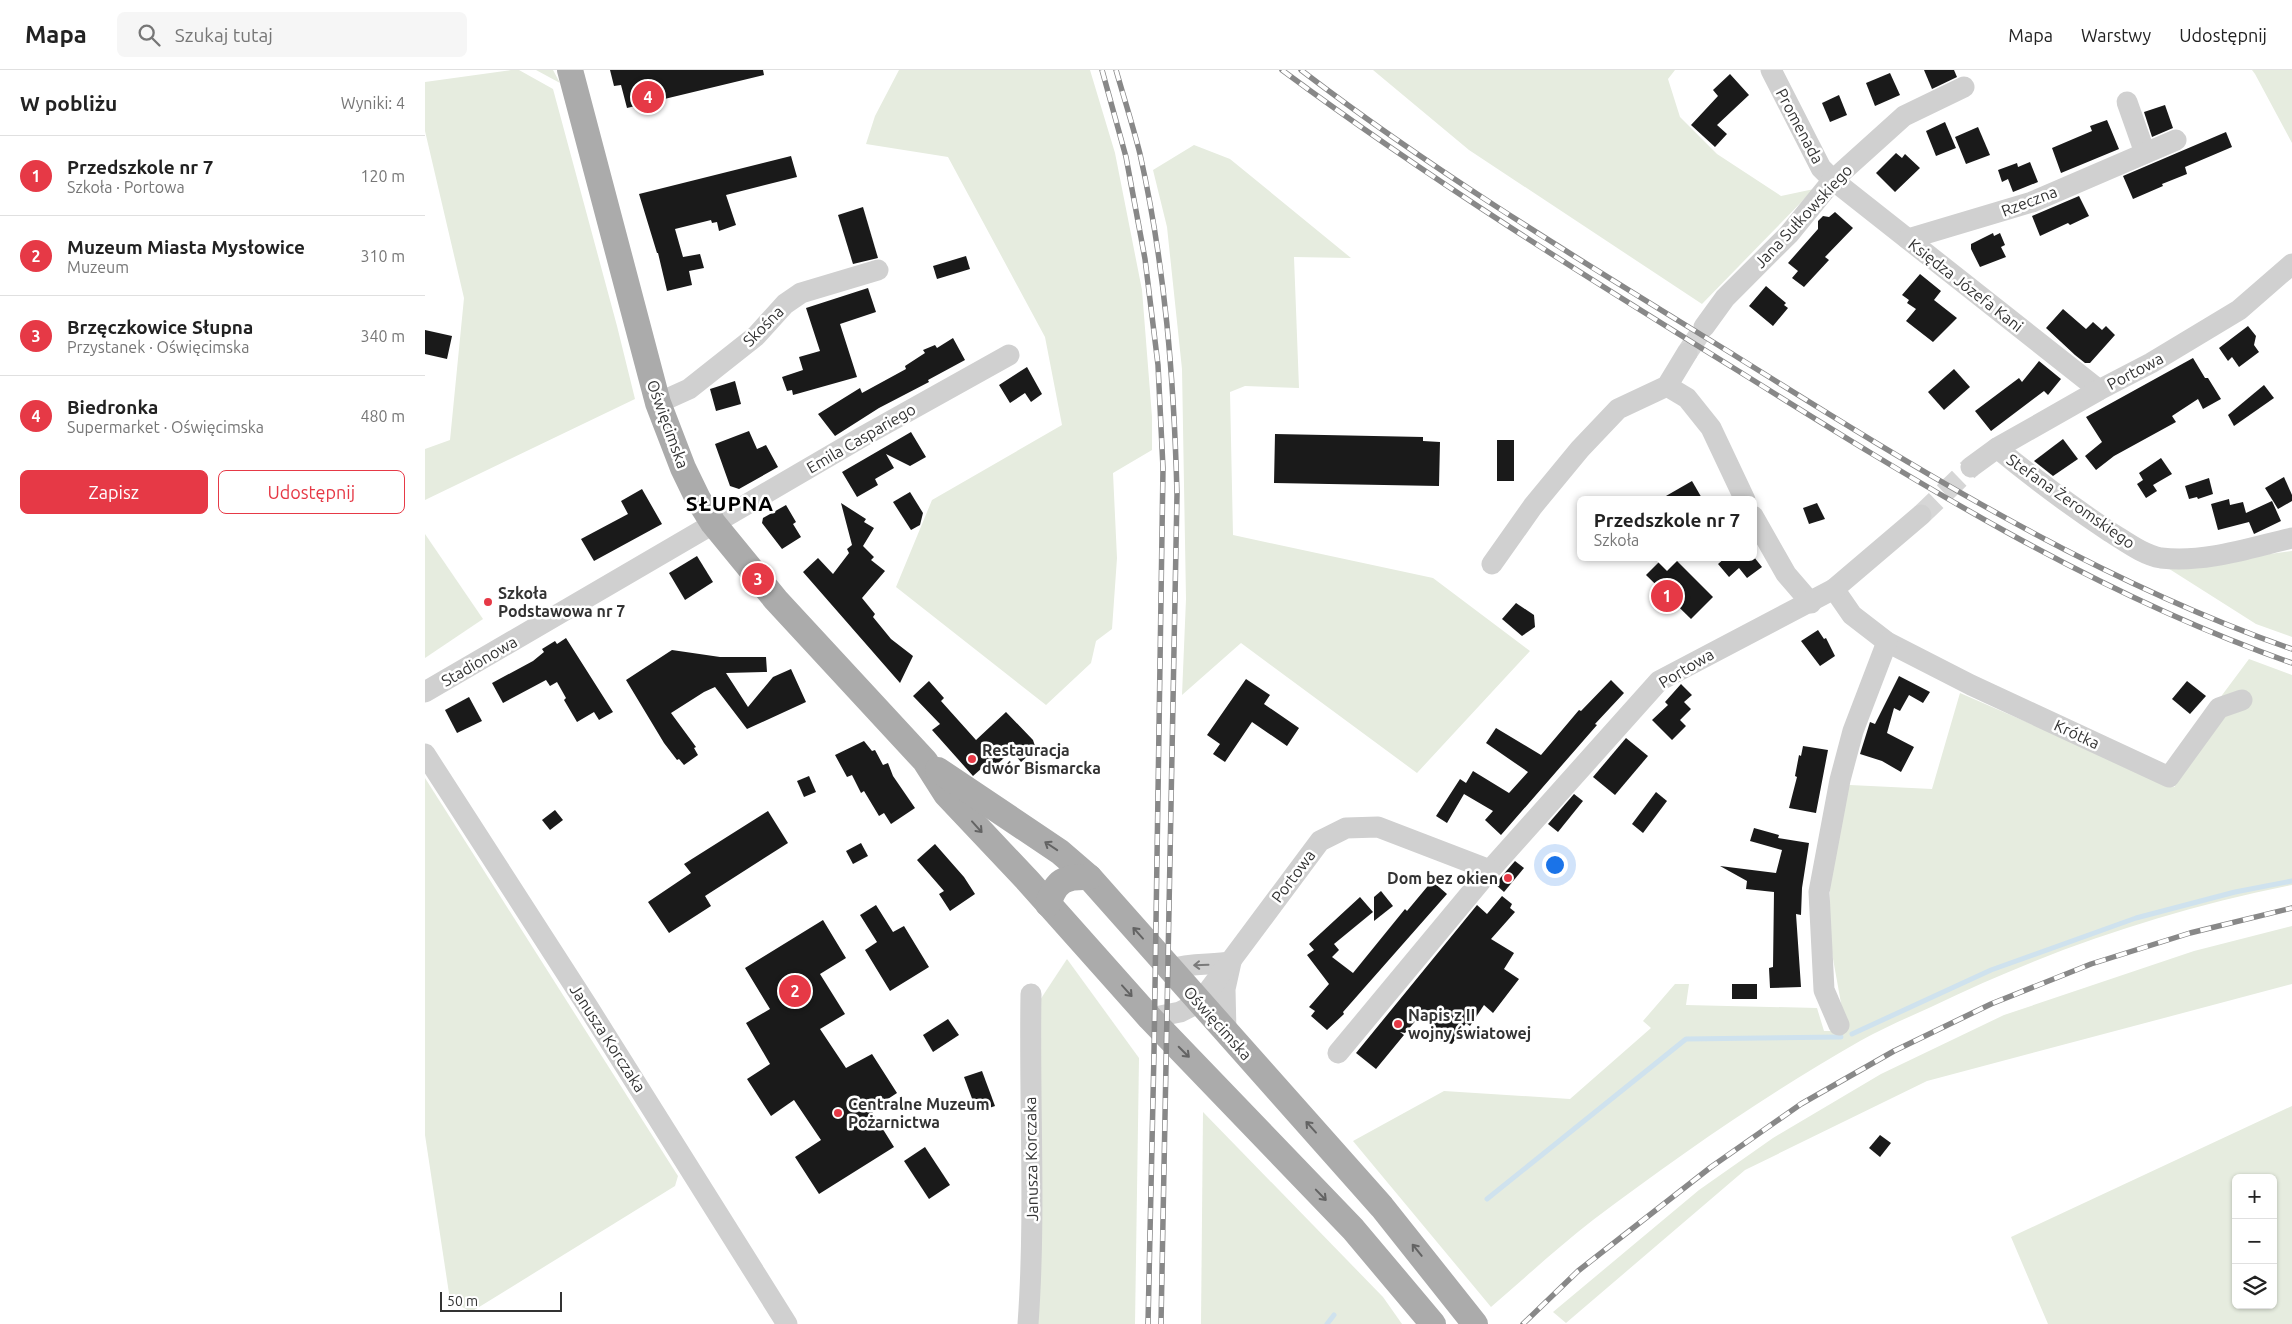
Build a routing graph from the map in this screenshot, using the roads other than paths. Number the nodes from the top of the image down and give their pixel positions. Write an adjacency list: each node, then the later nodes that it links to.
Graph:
1 (570, 70): 16 (main road, Oświęcimska)
2 (1771, 70): 7 (street, Promenada)
3 (1964, 87): 7 (street, Jana Sułkowskiego)
4 (2127, 102): 6 (street)
5 (2176, 140): 6 (street, Rzeczna)
6 (2145, 153): 8 (street, Rzeczna)
7 (1833, 180): 8 (street, Księdza Józefa Kani); 11 (street, Jana Sułkowskiego)
8 (1908, 239): 15 (street, Księdza Józefa Kani)
9 (2292, 264): 15 (street, Portowa)
10 (877, 270): 16 (street, Skośna)
11 (1704, 327)
12 (1687, 353): 14 (street)
13 (1009, 355): 21 (street, Emila Caspariego)
14 (1667, 386): 19 (street); 24 (street)
15 (2099, 390): 17 (street, Portowa)
16 (659, 403): 21 (main road, Oświęcimska)
17 (1997, 448): 18 (street, Portowa); 23 (street, Stefana Żeromskiego)
18 (1971, 467)
19 (1743, 496)
20 (1921, 515): 25 (street, Portowa)
21 (713, 523): 28 (street, Stadionowa); 31 (main road, Oświęcimska)
22 (1757, 523): 26 (street)
23 (2292, 538)
24 (1492, 564)
25 (1834, 589): 26 (street, Portowa); 27 (street)
26 (1811, 603): 32 (street, Portowa)
27 (1887, 642): 29 (street, Krótka); 40 (street)
28 (425, 692)
29 (2242, 700)
30 (425, 754): 44 (street, Janusza Korczaka)
31 (925, 761): 33 (main road, Oświęcimska, one-way to 31); 34 (main road, Oświęcimska, one-way to 34)
32 (1490, 870): 35 (street, Portowa); 42 (street, Portowa)
33 (1089, 877): 34 (main road); 36 (main road, Oświęcimska, one-way to 33)
34 (1049, 904): 39 (main road, Oświęcimska, one-way to 39)
35 (1231, 962): 36 (street, one-way to 36); 38 (street, Portowa); 41 (street, Portowa)
36 (1171, 969): 38 (main road, Oświęcimska)
37 (1031, 994): 45 (street, Janusza Korczaka)
38 (1200, 1002): 39 (street); 41 (main road, Oświęcimska)
39 (1150, 1018): 43 (main road, Oświęcimska, one-way to 43)
40 (1839, 1025)
41 (1226, 1033): 46 (main road, Oświęcimska, one-way to 41)
42 (1338, 1053)
43 (1428, 1318)
44 (787, 1324)
45 (1028, 1324)
46 (1475, 1324)

